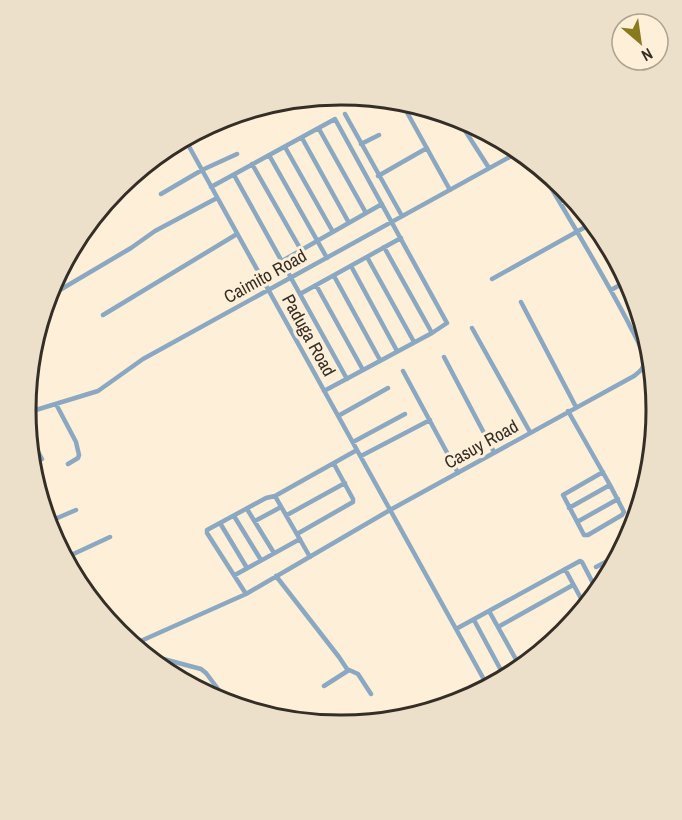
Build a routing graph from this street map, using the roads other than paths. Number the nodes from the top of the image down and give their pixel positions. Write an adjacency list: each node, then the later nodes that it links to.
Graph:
1 (407, 112): 12 (street)
2 (345, 114): 3 (street)
3 (351, 125): 4 (street); 9 (street)
4 (340, 128): 5 (street); 28 (street)
5 (318, 129): 8 (street); 29 (street)
6 (466, 131): 17 (street)
7 (380, 135): 9 (street)
8 (302, 138): 11 (street); 32 (street)
9 (361, 144): 20 (street)
10 (189, 146): 18 (street, Paduga Road)
11 (285, 147): 14 (street); 34 (street)
12 (427, 148): 20 (street); 22 (street)
13 (237, 154): 18 (street)
14 (269, 155): 16 (street); 38 (street)
15 (511, 156): 17 (street, Caimito Road)
16 (252, 165): 19 (street); 40 (street)
17 (489, 168): 22 (street, Caimito Road)
18 (202, 170): 21 (street, Paduga Road); 24 (street)
19 (234, 175): 21 (street); 43 (street)
20 (378, 176): 30 (street)
21 (211, 188): 25 (street, Paduga Road)
22 (450, 190): 30 (street, Caimito Road)
23 (553, 191): 27 (street, Casuy Road)
24 (161, 194)
25 (217, 198): 36 (street, Paduga Road); 52 (street)
26 (563, 200): 27 (street)
27 (560, 202): 35 (street, Casuy Road)
28 (382, 204): 29 (street); 31 (street)
29 (366, 213): 32 (street)
30 (402, 216): 31 (street, Caimito Road)
31 (392, 222): 37 (street); 42 (street, Caimito Road)
32 (349, 223): 34 (street)
33 (585, 227): 35 (street)
34 (333, 232): 38 (street)
35 (576, 232): 47 (street); 51 (street, Casuy Road)
36 (237, 234): 50 (street, Paduga Road); 55 (street)
37 (401, 238): 39 (street); 57 (street)
38 (317, 241): 40 (street); 42 (street)
39 (384, 247): 41 (street); 57 (street)
40 (301, 250): 43 (street)
41 (367, 257): 44 (street); 59 (street)
42 (327, 258): 46 (street, Caimito Road)
43 (282, 261): 46 (street)
44 (351, 266): 45 (street); 61 (street)
45 (333, 276): 48 (street); 63 (street)
46 (291, 277): 50 (street, Caimito Road); 53 (street)
47 (492, 279)
48 (316, 285): 53 (street); 65 (street)
49 (620, 285): 51 (street)
50 (268, 290): 69 (street, Paduga Road); 70 (street, Caimito Road)
51 (611, 290): 58 (street, Casuy Road)
52 (60, 291)
53 (300, 294): 67 (street)
54 (520, 302): 71 (street)
55 (102, 315)
56 (472, 328): 77 (street)
57 (432, 333): 59 (street)
58 (635, 336): 60 (street, Casuy Road)
59 (414, 342): 61 (street)
60 (639, 346)
61 (397, 351): 63 (street)
62 (444, 357): 80 (street)
63 (380, 360): 65 (street)
64 (643, 369): 71 (street, Casuy Road)
65 (363, 370): 67 (street)
66 (402, 371): 76 (street)
67 (347, 379): 69 (street)
68 (388, 388): 75 (street)
69 (324, 391): 75 (street, Paduga Road)
70 (56, 404): 72 (street, Caimito Road); 84 (street)
71 (576, 407): 73 (street, Casuy Road)
72 (36, 410)
73 (568, 411): 77 (street, Casuy Road); 86 (street)
74 (405, 414): 78 (street)
75 (338, 416): 78 (street, Paduga Road)
76 (430, 420): 82 (street); 87 (street)
77 (531, 432): 80 (street, Casuy Road)
78 (353, 442): 79 (street, Paduga Road)
79 (357, 450): 82 (street, Paduga Road); 85 (street)
80 (494, 452): 87 (street, Casuy Road)
81 (40, 455): 83 (street)
82 (361, 456): 96 (street, Paduga Road)
83 (42, 459)
84 (68, 464)
85 (334, 464): 88 (street); 90 (street)
86 (603, 472): 89 (street); 93 (street)
87 (458, 473): 96 (street, Casuy Road)
88 (345, 483): 97 (street); 104 (street)
89 (610, 485): 91 (street); 93 (street)
90 (275, 496): 92 (street); 94 (street)
91 (618, 500): 101 (street); 101 (street)
92 (281, 507): 97 (street); 100 (street)
93 (569, 508): 101 (street)
94 (247, 509): 98 (street); 100 (street)
95 (76, 510): 99 (street)
96 (390, 510): 107 (street, Casuy Road); 122 (street, Paduga Road)
97 (286, 515): 104 (street)
98 (234, 516): 102 (street); 108 (street)
99 (56, 519)
100 (255, 521): 105 (street)
101 (577, 522)
102 (220, 523): 111 (street); 113 (street)
103 (110, 537): 106 (street)
104 (298, 537): 105 (street); 107 (street)
105 (274, 553): 108 (street)
106 (73, 554)
107 (310, 557): 114 (street, Casuy Road)
108 (261, 560): 111 (street)
109 (605, 562): 110 (street)
110 (596, 567)
111 (248, 568): 113 (street)
112 (565, 569): 115 (street); 116 (street); 119 (street)
113 (235, 575): 117 (street)
114 (276, 576): 117 (street, Casuy Road); 126 (street)
115 (593, 583)
116 (573, 585): 118 (street); 121 (street)
117 (246, 594): 123 (street, Casuy Road)
118 (581, 599)
119 (489, 611): 120 (street); 121 (street)
120 (474, 620): 122 (street); 127 (street)
121 (498, 627): 125 (street)
122 (456, 629): 128 (street, Paduga Road)
123 (142, 641)
124 (166, 660): 130 (street)
125 (516, 660)
126 (349, 670): 129 (street); 131 (street)
127 (501, 670)
128 (484, 680)
129 (324, 686)
130 (218, 689)
131 (371, 694)

